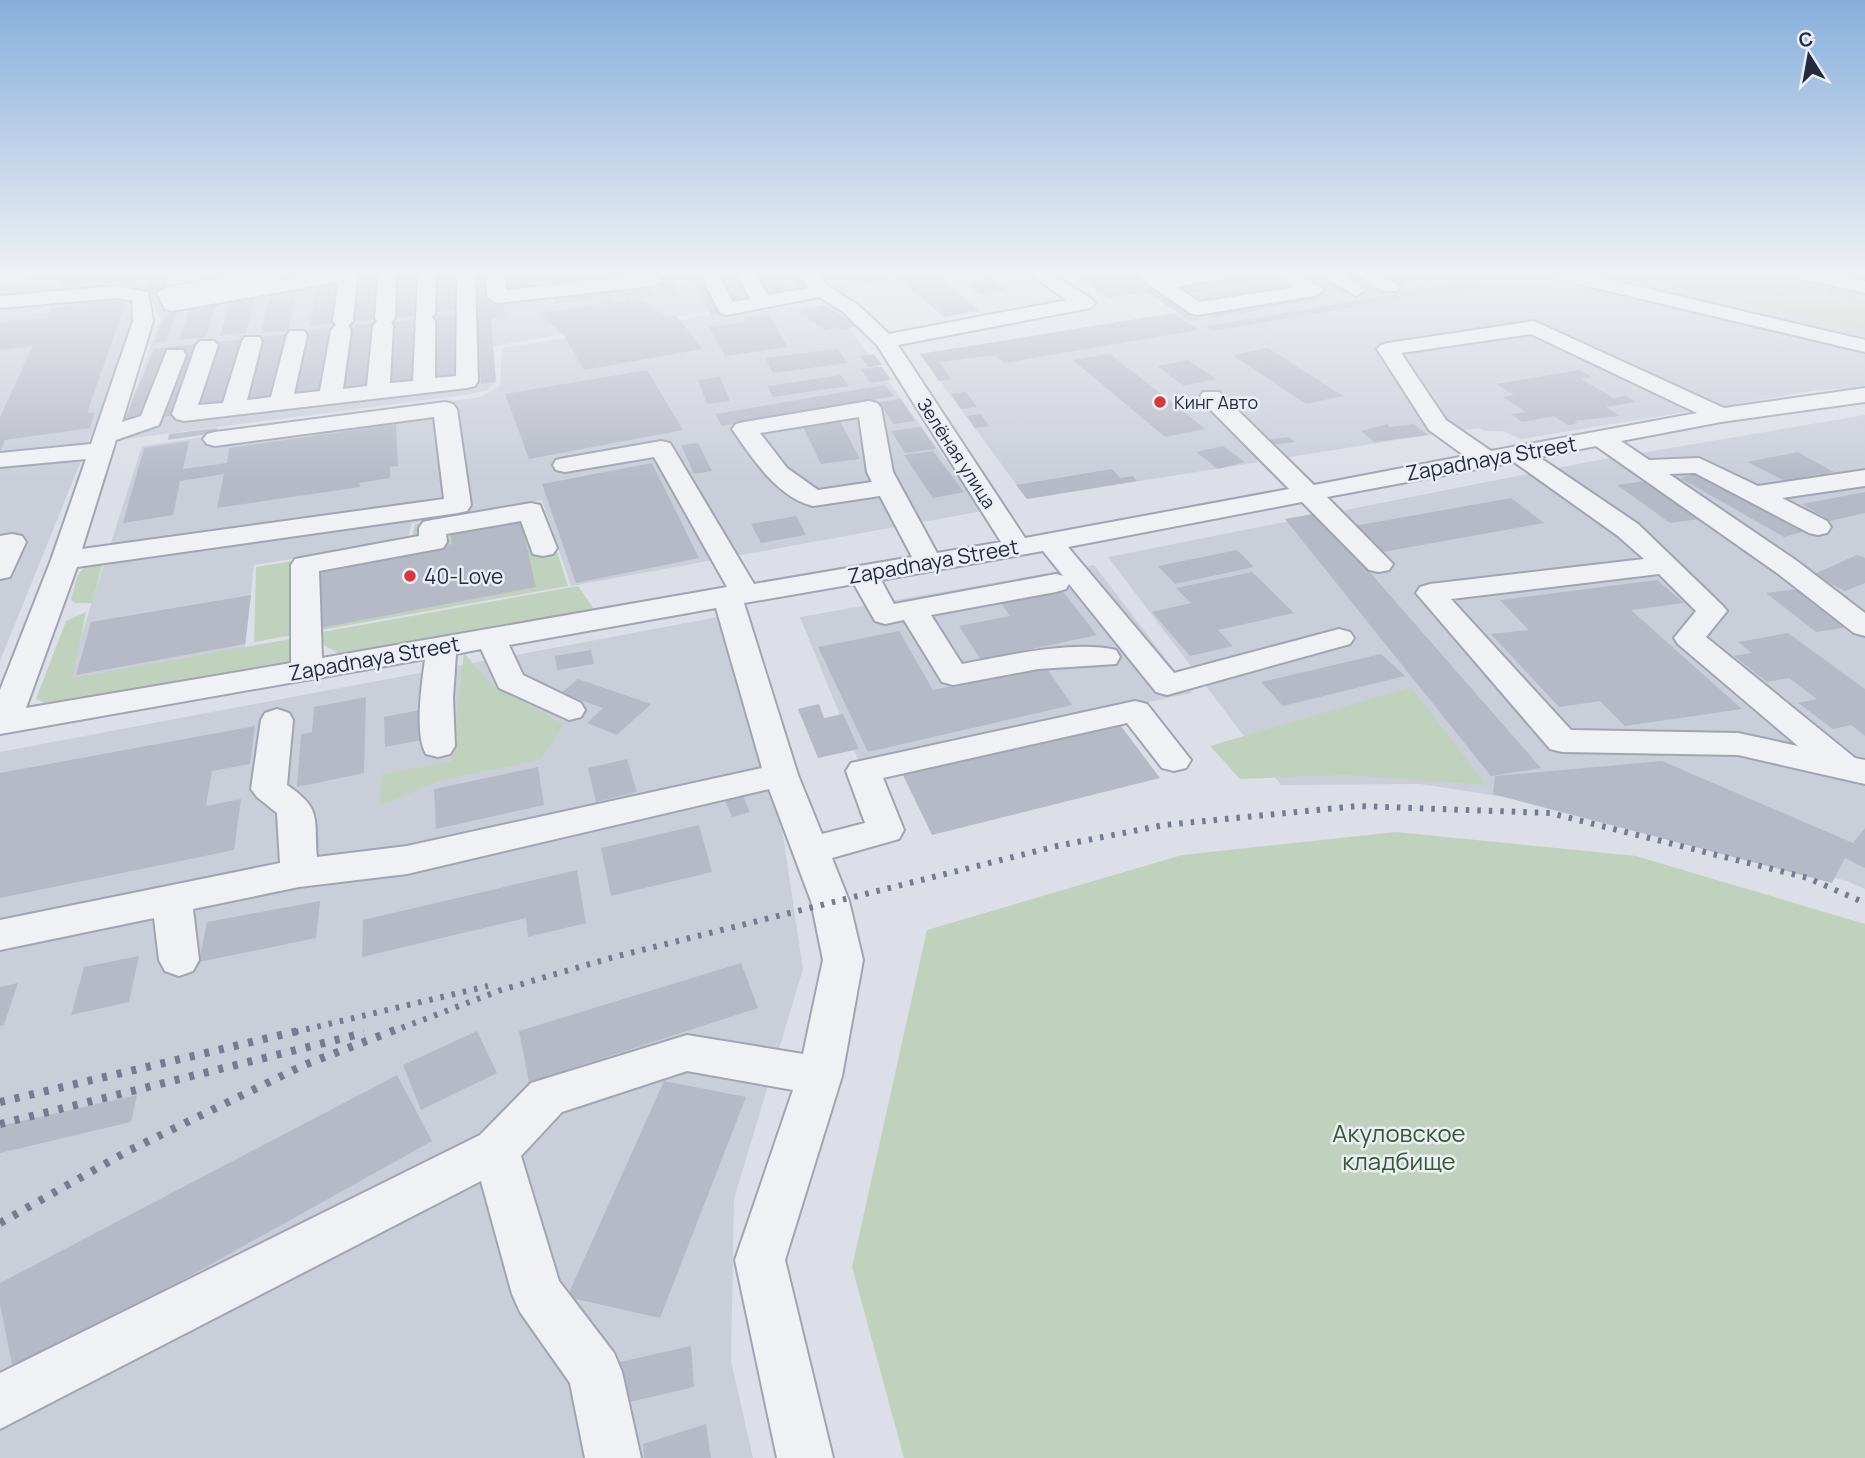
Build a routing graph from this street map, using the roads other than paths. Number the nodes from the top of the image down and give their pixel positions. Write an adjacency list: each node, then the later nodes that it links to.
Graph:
1 (136, 342): 23 (street)
2 (209, 342): 19 (street)
3 (251, 342): 19 (street)
4 (294, 342): 18 (street)
5 (339, 342): 15 (street)
6 (382, 342): 14 (street)
7 (425, 342): 13 (street)
8 (467, 342): 13 (street)
9 (886, 342): 36 (street, Зелёная улица)
10 (1434, 342): 25 (street)
11 (1566, 342): 20 (street)
12 (175, 355): 23 (street)
13 (424, 386): 14 (street)
14 (378, 391): 15 (street)
15 (330, 397): 18 (street)
16 (1211, 397): 31 (street)
17 (1857, 400): 20 (street, Zapadnaya Street)
18 (281, 402): 19 (street)
19 (233, 408)
20 (1721, 415): 22 (street, Zapadnaya Street)
21 (215, 439): 38 (street)
22 (1602, 439): 24 (street, Zapadnaya Street); 28 (street)
23 (103, 443): 26 (street); 38 (street)
24 (1516, 452): 25 (street, Zapadnaya Street); 41 (street)
25 (1485, 458): 31 (street, Zapadnaya Street)
26 (0, 460)
27 (565, 465): 45 (street)
28 (1645, 468): 32 (street); 47 (street)
29 (1865, 478): 32 (street)
30 (888, 487): 30 (street); 39 (street)
31 (1307, 492): 34 (street, Zapadnaya Street); 40 (street)
32 (1754, 494): 33 (street)
33 (1818, 527)
34 (1049, 541): 36 (street, Zapadnaya Street); 49 (street)
35 (0, 544): 42 (street)
36 (1017, 546): 39 (street, Zapadnaya Street)
37 (543, 548): 52 (street)
38 (65, 560): 55 (street)
39 (928, 561): 43 (street, Zapadnaya Street)
40 (1379, 564)
41 (1666, 565): 58 (street); 58 (street)
42 (0, 571)
43 (863, 573): 45 (street, Zapadnaya Street); 46 (street)
44 (1056, 583): 46 (street)
45 (736, 595): 48 (street, Zapadnaya Street); 59 (street)
46 (913, 610): 51 (street)
47 (1865, 627)
48 (491, 638): 50 (street, Zapadnaya Street); 53 (street)
49 (1339, 638)
50 (441, 647): 52 (street, Zapadnaya Street); 56 (street)
51 (1105, 657)
52 (307, 670): 55 (street, Zapadnaya Street)
53 (569, 710)
54 (277, 720): 61 (street)
55 (2, 722)
56 (438, 746)
57 (1174, 760): 60 (street)
58 (1856, 770)
59 (780, 775): 60 (street); 61 (street)
60 (809, 850): 65 (street)
61 (299, 873): 62 (street)
62 (172, 899): 63 (street); 64 (street)
63 (0, 935)
64 (179, 960)
65 (820, 1076): 66 (street); 69 (street)
66 (496, 1150): 67 (street); 68 (street)
67 (0, 1402)
68 (613, 1458)
69 (806, 1458)

